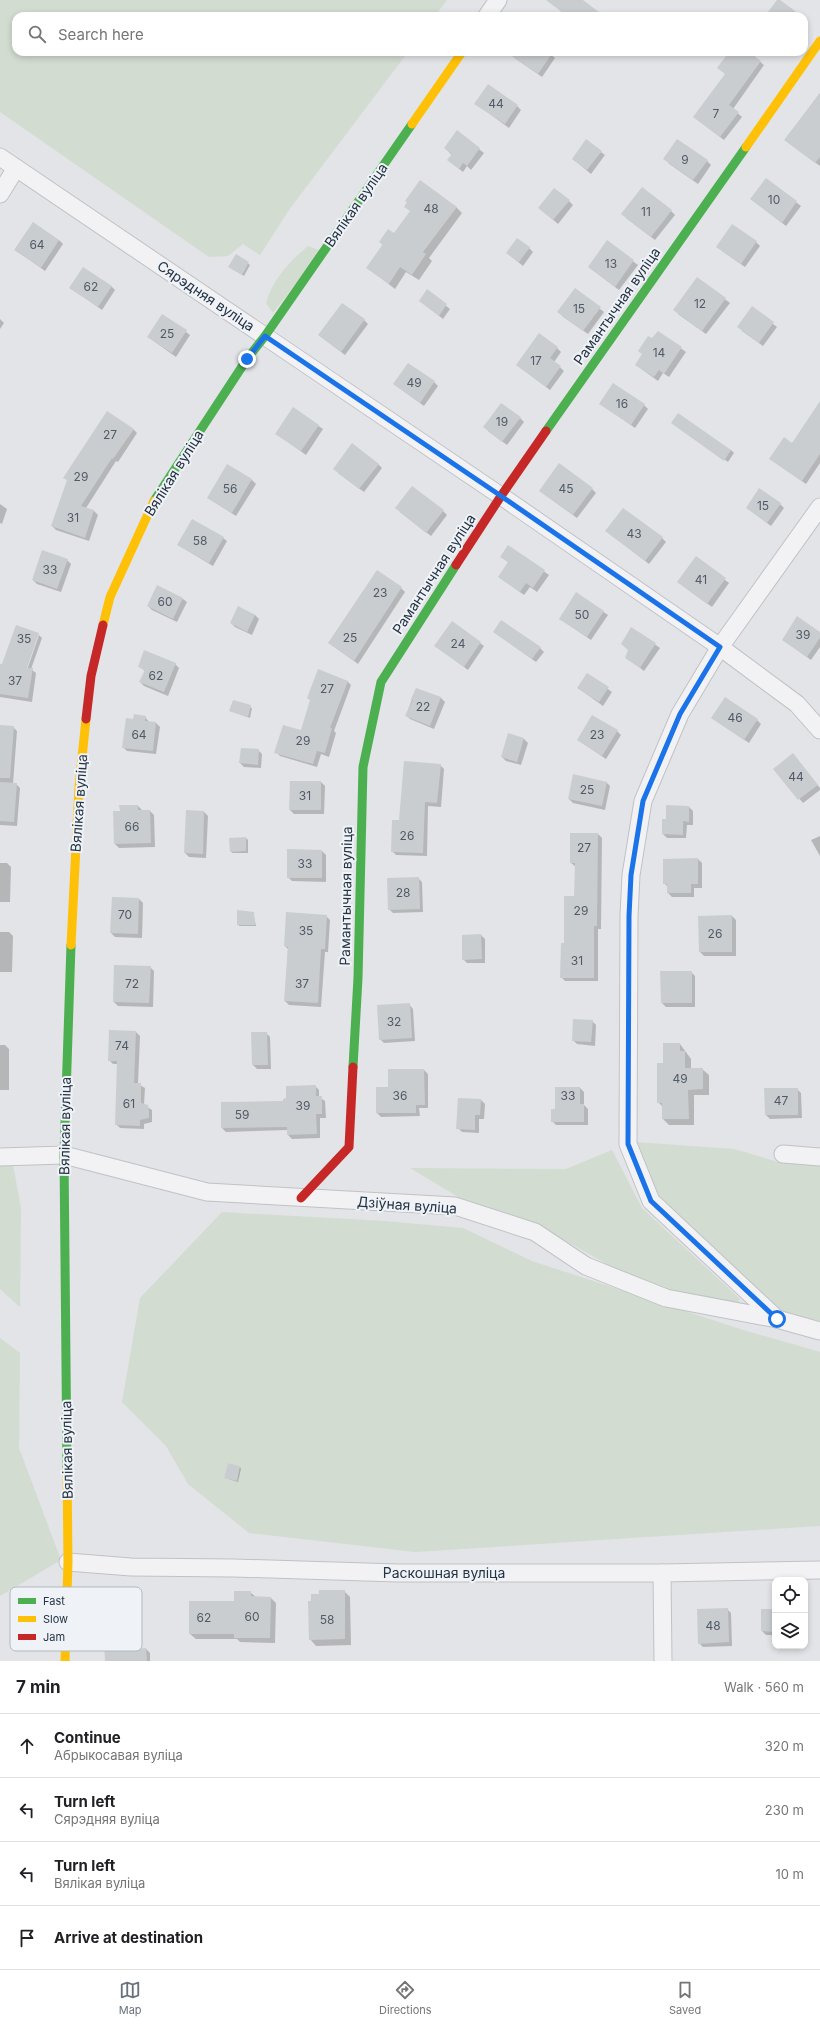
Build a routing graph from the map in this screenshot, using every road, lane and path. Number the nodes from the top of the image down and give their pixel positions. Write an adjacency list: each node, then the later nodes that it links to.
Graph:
1 (498, 0): 2 (street)
2 (490, 12)
3 (820, 41): 9 (street, Рамантычная вуліца)
4 (459, 56): 8 (street, Вялікая вуліца)
5 (0, 157): 6 (street, Сярэдняя вуліца)
6 (16, 168): 7 (street); 8 (street, Сярэдняя вуліца)
7 (0, 194)
8 (265, 336): 9 (street, Сярэдняя вуліца); 14 (street, Вялікая вуліца)
9 (501, 496): 11 (street, Сярэдняя вуліца); 17 (street, Рамантычная вуліца)
10 (820, 507): 11 (street)
11 (720, 647): 12 (street, Сярэдняя вуліца); 18 (street)
12 (820, 730)
13 (784, 1154): 16 (street)
14 (64, 1155): 15 (street, Дзіўная вуліца); 17 (street, Дзіўная вуліца); 20 (street, Вялікая вуліца)
15 (0, 1157)
16 (820, 1157)
17 (300, 1198): 18 (street, Дзіўная вуліца)
18 (777, 1319): 19 (street, Дзіўная вуліца)
19 (820, 1331)
20 (68, 1562): 22 (street, Раскошная вуліца); 23 (street, Вялікая вуліца)
21 (820, 1570): 22 (street, Раскошная вуліца)
22 (662, 1573): 26 (street)
23 (67, 1587)
24 (64, 1651): 25 (street, Вялікая вуліца)
25 (64, 1661)
26 (663, 1661)

